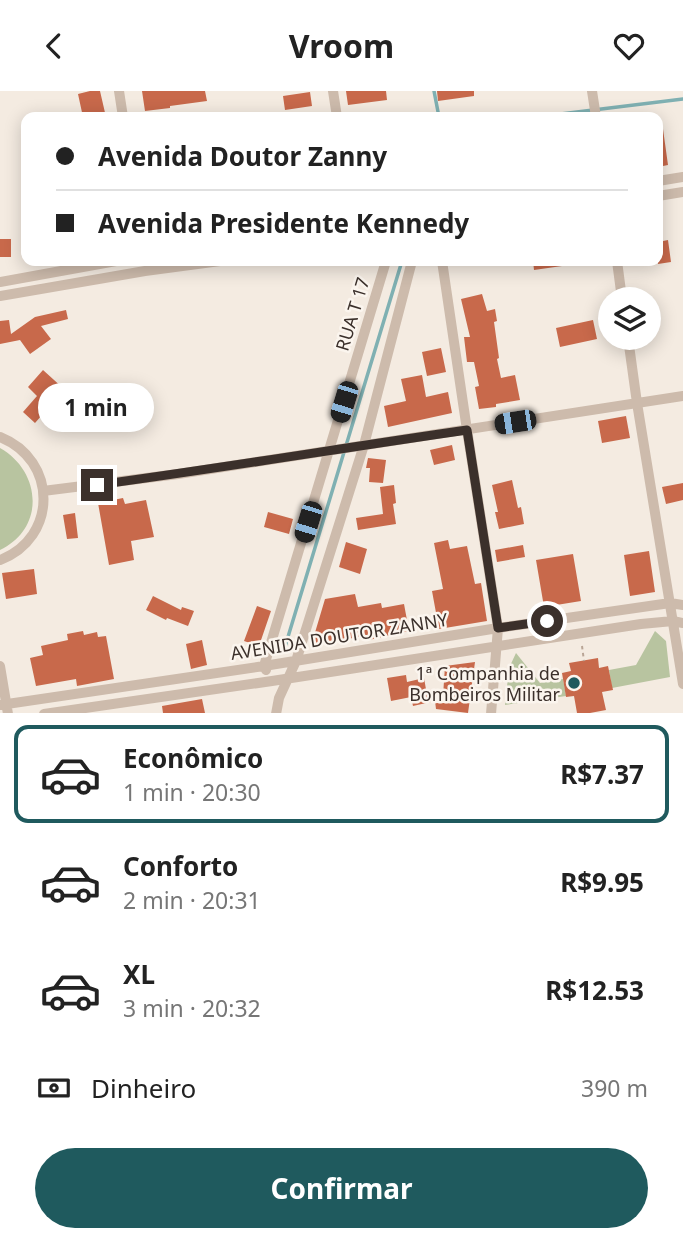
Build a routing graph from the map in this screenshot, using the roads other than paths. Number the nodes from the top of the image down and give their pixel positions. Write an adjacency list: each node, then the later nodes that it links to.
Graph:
1 (119, 91): 4 (street)
2 (333, 91): 5 (street)
3 (592, 91): 6 (street)
4 (122, 112)
5 (336, 112)
6 (595, 112)
7 (683, 177): 8 (street)
8 (663, 180)
9 (683, 192): 10 (street)
10 (663, 195)
11 (88, 266): 17 (street)
12 (144, 266): 19 (street)
13 (385, 266): 26 (street, RUA T 17)
14 (411, 266): 25 (street)
15 (443, 266): 23 (street)
16 (618, 266): 18 (street)
17 (0, 282)
18 (620, 287)
19 (0, 296)
20 (629, 350): 22 (street)
21 (683, 396): 22 (street)
22 (636, 403): 23 (street); 29 (street)
23 (467, 430): 25 (street); 32 (street)
24 (0, 437): 27 (street)
25 (363, 445): 26 (street); 34 (street)
26 (330, 450): 27 (street); 36 (street, RUA T 17)
27 (43, 491): 28 (street)
28 (0, 560)
29 (670, 603): 30 (street, AVENIDA DOUTOR ZANNY); 31 (street); 32 (street, AVENIDA DOUTOR ZANNY)
30 (683, 605)
31 (678, 622): 33 (street, AVENIDA DOUTOR ZANNY); 39 (street)
32 (498, 628): 33 (street); 34 (street, AVENIDA DOUTOR ZANNY)
33 (497, 647): 37 (street, AVENIDA DOUTOR ZANNY); 44 (street)
34 (296, 661): 36 (street, AVENIDA DOUTOR ZANNY); 37 (street)
35 (0, 666): 41 (street)
36 (264, 666): 38 (street); 41 (street, AVENIDA DOUTOR ZANNY)
37 (289, 679): 38 (street, AVENIDA DOUTOR ZANNY); 40 (street)
38 (272, 681): 40 (street); 42 (street, AVENIDA DOUTOR ZANNY)
39 (683, 684)
40 (279, 698): 43 (street)
41 (4, 707)
42 (44, 713)
43 (276, 713)
44 (491, 713)

